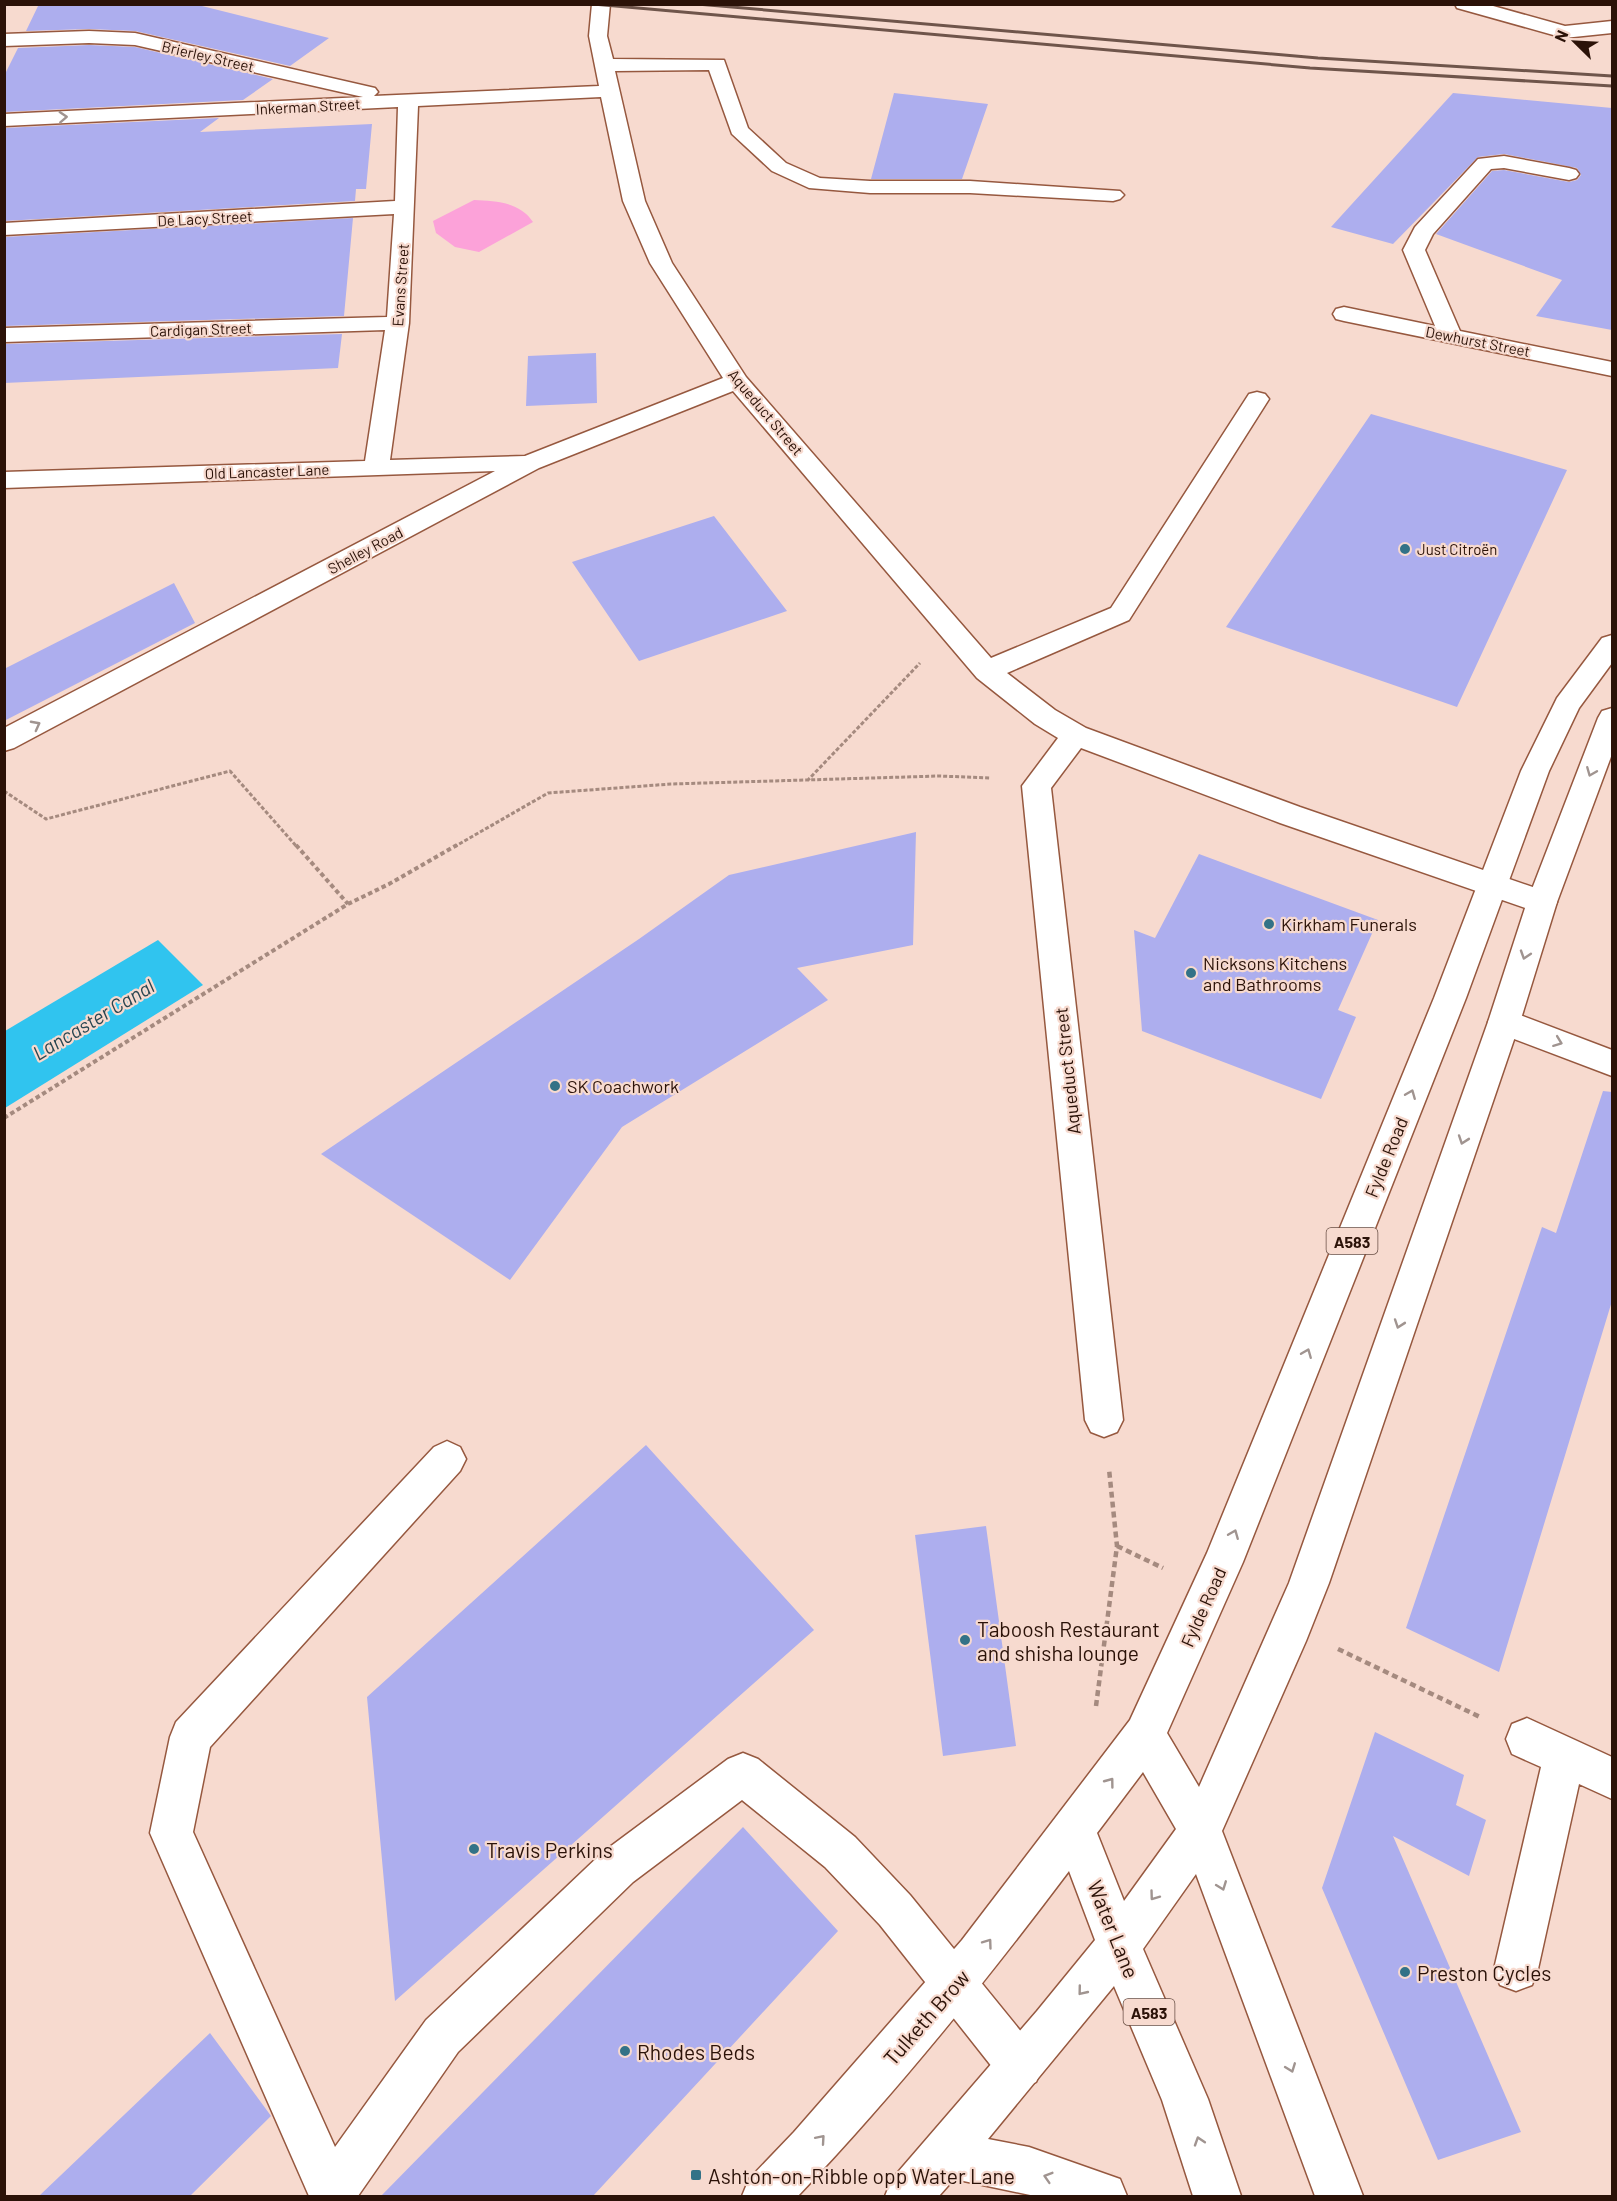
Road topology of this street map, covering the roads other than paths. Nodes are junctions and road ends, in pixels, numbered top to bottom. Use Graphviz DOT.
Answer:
graph roads {
  1 [pos="601,4"];
  2 [pos="1464,4"];
  3 [pos="1612,27"];
  4 [pos="4,40"];
  5 [pos="605,65"];
  6 [pos="611,91"];
  7 [pos="408,101"];
  8 [pos="4,120"];
  9 [pos="1569,174"];
  10 [pos="1113,195"];
  11 [pos="405,207"];
  12 [pos="4,229"];
  13 [pos="1344,314"];
  14 [pos="398,323"];
  15 [pos="4,335"];
  16 [pos="1451,336"];
  17 [pos="1612,369"];
  18 [pos="737,381"];
  19 [pos="1257,399"];
  20 [pos="530,463"];
  21 [pos="376,468"];
  22 [pos="4,480"];
  23 [pos="1612,644"];
  24 [pos="987,671"];
  25 [pos="1612,717"];
  26 [pos="1076,735"];
  27 [pos="4,741"];
  28 [pos="1491,884"];
  29 [pos="1542,902"];
  30 [pos="1504,1022"];
  31 [pos="1612,1063"];
  32 [pos="1104,1420"];
  33 [pos="447,1459"];
  34 [pos="1145,1735"];
  35 [pos="1527,1739"];
  36 [pos="1564,1756"];
  37 [pos="1612,1778"];
  38 [pos="1074,1829"];
  39 [pos="1201,1831"];
  40 [pos="1119,1945"];
  41 [pos="1516,1969"];
  42 [pos="955,1983"];
  43 [pos="1020,2066"];
  44 [pos="946,2154"];
  45 [pos="333,2194"];
  46 [pos="766,2196"];
  47 [pos="909,2196"];
  48 [pos="1104,2196"];
  49 [pos="1217,2196"];
  50 [pos="1339,2196"];
  1 -- 5 [label="street, Aqueduct Street"];
  2 -- 3 [label="street"];
  4 -- 7 [label="street, Brierley Street"];
  5 -- 6 [label="street, Aqueduct Street"];
  5 -- 10 [label="street"];
  6 -- 7 [label="street, Inkerman Street"];
  6 -- 18 [label="street, Aqueduct Street"];
  8 -- 7 [label="street, Inkerman Street, one-way"];
  7 -- 11 [label="street, Evans Street"];
  9 -- 16 [label="street"];
  11 -- 12 [label="street, De Lacy Street"];
  11 -- 14 [label="street, Evans Street"];
  13 -- 16 [label="street, Dewhurst Street"];
  14 -- 15 [label="street, Cardigan Street"];
  14 -- 21 [label="street, Evans Street"];
  16 -- 17 [label="street, Dewhurst Street"];
  18 -- 20 [label="street, Shelley Road"];
  18 -- 24 [label="street, Aqueduct Street"];
  19 -- 24 [label="street"];
  20 -- 21 [label="street, Old Lancaster Lane"];
  27 -- 20 [label="street, Shelley Road, one-way"];
  21 -- 22 [label="street, Old Lancaster Lane"];
  23 -- 28 [label="street, Fylde Road / A583"];
  24 -- 26 [label="street, Aqueduct Street"];
  25 -- 29 [label="street, one-way"];
  26 -- 28 [label="street, Aqueduct Street"];
  26 -- 32 [label="street, Aqueduct Street"];
  28 -- 29 [label="street, Aqueduct Street"];
  34 -- 28 [label="street, Fylde Road / A583, one-way"];
  29 -- 30 [label="street, one-way"];
  30 -- 31 [label="street, one-way"];
  30 -- 39 [label="street, one-way"];
  33 -- 45 [label="street"];
  38 -- 34 [label="street, Fylde Road / A583, one-way"];
  34 -- 39 [label="street"];
  35 -- 36 [label="street"];
  36 -- 37 [label="street"];
  36 -- 41 [label="street"];
  38 -- 40 [label="street, Water Lane / A583"];
  42 -- 38 [label="street, Tulketh Brow, one-way"];
  39 -- 40 [label="street, one-way"];
  39 -- 50 [label="street, one-way"];
  40 -- 43 [label="street, one-way"];
  49 -- 40 [label="street, Water Lane / A583, one-way"];
  42 -- 43 [label="street"];
  42 -- 45 [label="street"];
  46 -- 42 [label="street, Tulketh Brow, one-way"];
  43 -- 44 [label="street"];
  44 -- 47 [label="street"];
  48 -- 44 [label="street, one-way"];
}
